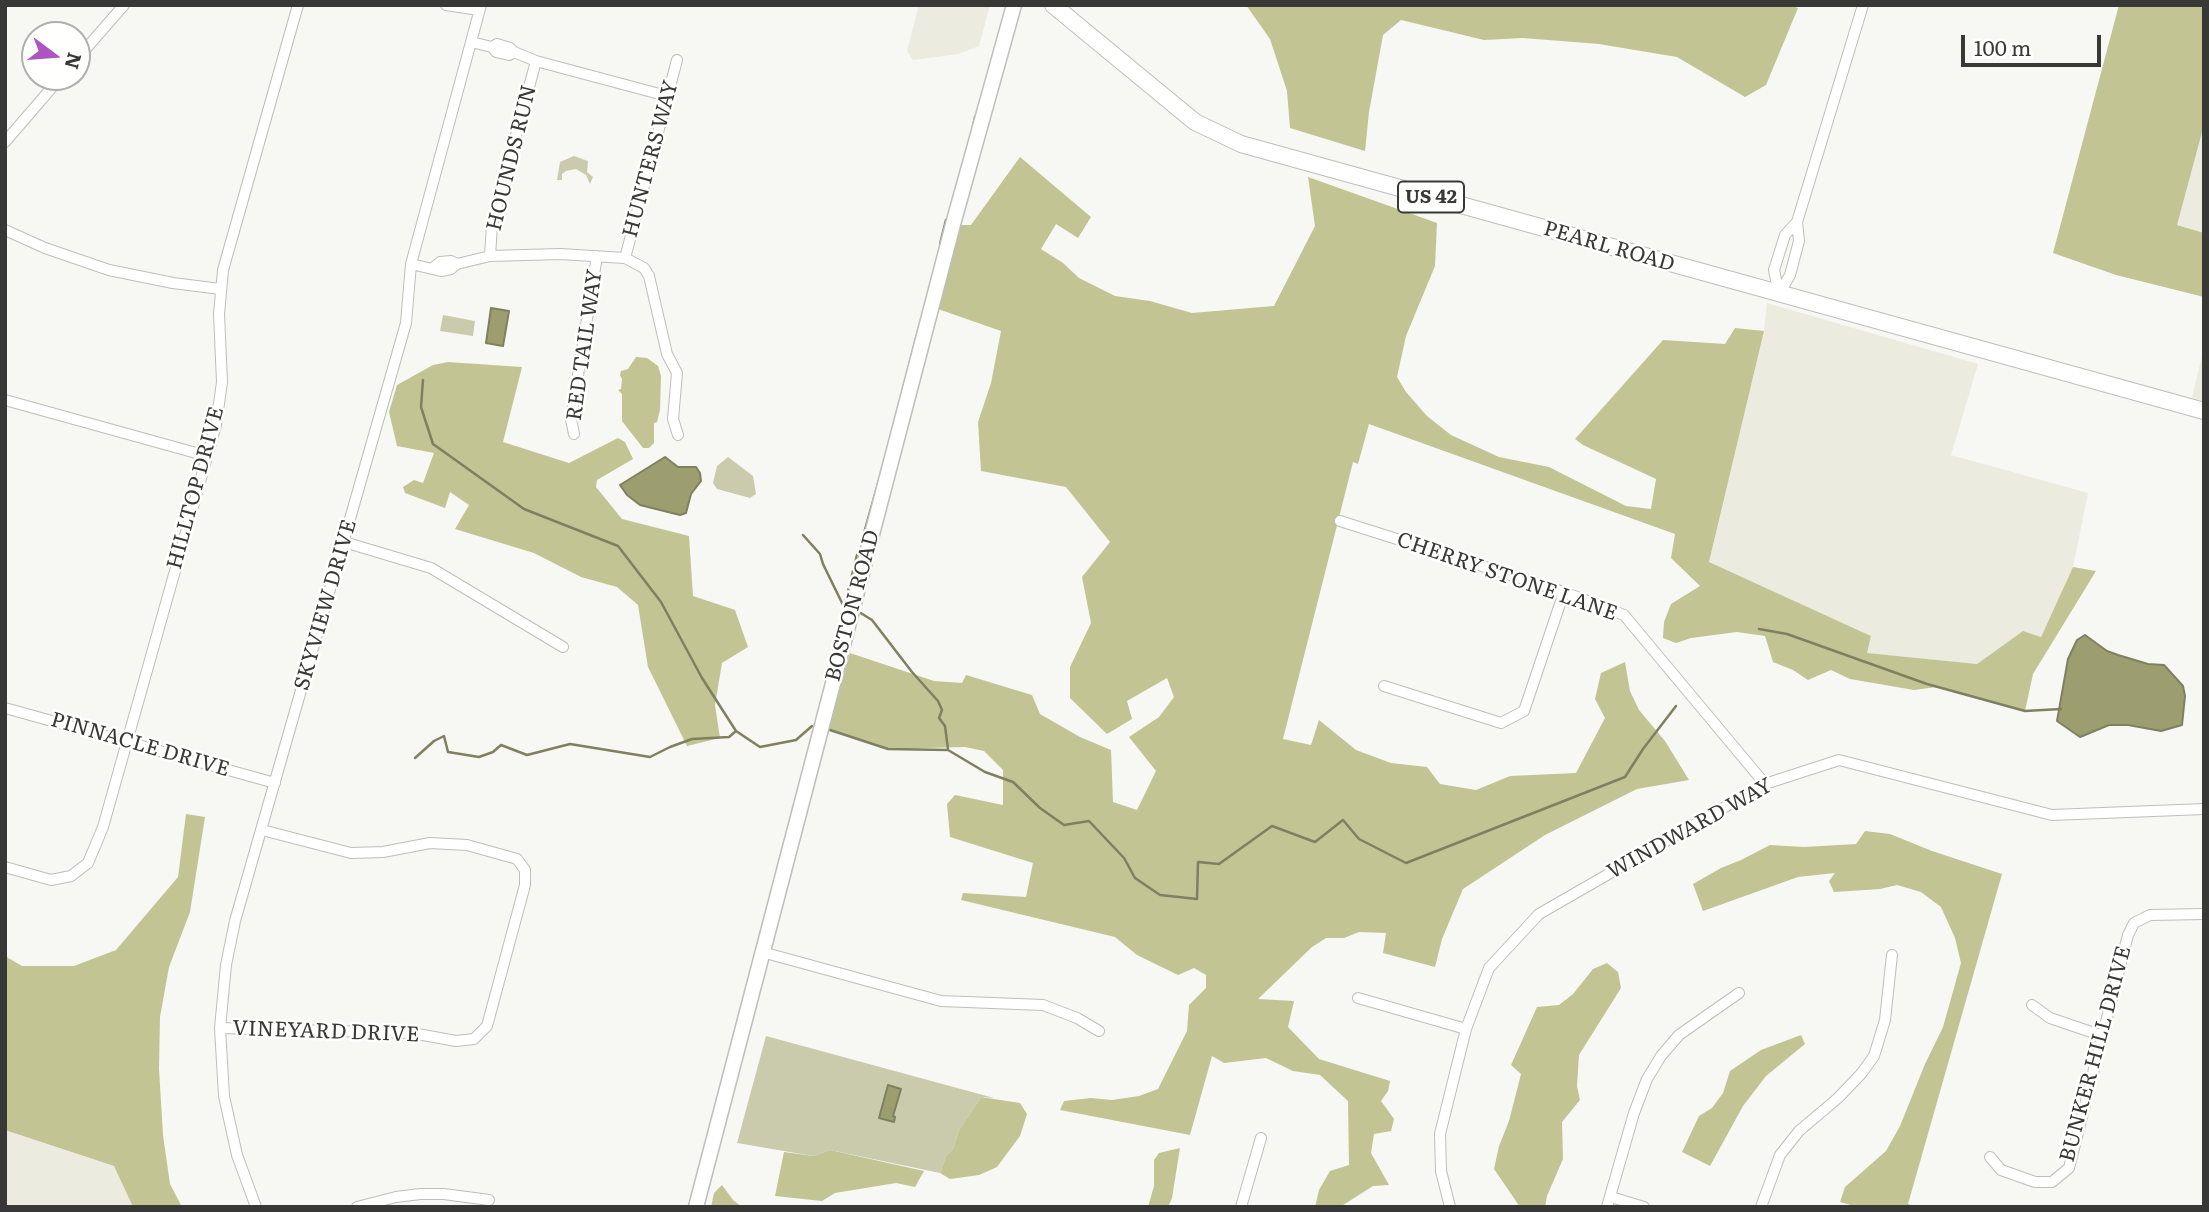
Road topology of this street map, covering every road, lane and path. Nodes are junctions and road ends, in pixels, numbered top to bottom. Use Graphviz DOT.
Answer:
graph roads {
  1 [pos="124,5"];
  2 [pos="298,5"];
  3 [pos="446,5"];
  4 [pos="1014,5"];
  5 [pos="1053,5"];
  6 [pos="1863,5"];
  7 [pos="480,8"];
  8 [pos="471,42"];
  9 [pos="91,43"];
  10 [pos="677,60"];
  11 [pos="536,61"];
  12 [pos="49,91"];
  13 [pos="667,96"];
  14 [pos="5,142"];
  15 [pos="1797,222"];
  16 [pos="5,230"];
  17 [pos="490,256"];
  18 [pos="597,256"];
  19 [pos="625,258"];
  20 [pos="411,264"];
  21 [pos="220,289"];
  22 [pos="1779,294"];
  23 [pos="5,400"];
  24 [pos="2204,411"];
  25 [pos="574,434"];
  26 [pos="678,435"];
  27 [pos="207,456"];
  28 [pos="1340,521"];
  29 [pos="344,542"];
  30 [pos="1564,592"];
  31 [pos="563,648"];
  32 [pos="1384,685"];
  33 [pos="5,708"];
  34 [pos="127,741"];
  35 [pos="275,783"];
  36 [pos="1765,784"];
  37 [pos="2204,809"];
  38 [pos="262,830"];
  39 [pos="5,867"];
  40 [pos="2204,914"];
  41 [pos="762,952"];
  42 [pos="1892,955"];
  43 [pos="1740,993"];
  44 [pos="1358,998"];
  45 [pos="2032,1005"];
  46 [pos="220,1028"];
  47 [pos="1466,1030"];
  48 [pos="1098,1031"];
  49 [pos="2103,1036"];
  50 [pos="1261,1138"];
  51 [pos="1990,1157"];
  52 [pos="489,1200"];
  53 [pos="1609,1202"];
  54 [pos="256,1207"];
  55 [pos="357,1207"];
  56 [pos="696,1207"];
  57 [pos="1241,1207"];
  58 [pos="1450,1207"];
  59 [pos="1644,1207"];
  60 [pos="1761,1207"];
  1 -- 9 [label="street"];
  2 -- 21 [label="street, HILLTOP DRIVE"];
  3 -- 7 [label="street"];
  4 -- 41 [label="street, BOSTON ROAD"];
  5 -- 22 [label="main road, PEARL ROAD / US 42"];
  6 -- 15 [label="street"];
  7 -- 8 [label="street, SKYVIEW DRIVE"];
  8 -- 11 [label="street"];
  8 -- 20 [label="street, SKYVIEW DRIVE"];
  10 -- 13 [label="street, HUNTERS WAY"];
  11 -- 13 [label="street"];
  11 -- 17 [label="street, HOUNDS RUN"];
  12 -- 14 [label="street"];
  13 -- 19 [label="street, HUNTERS WAY"];
  15 -- 22 [label="street"];
  15 -- 22 [label="street"];
  16 -- 21 [label="street"];
  17 -- 18 [label="street"];
  17 -- 20 [label="street"];
  18 -- 19 [label="street"];
  18 -- 25 [label="street, RED TAIL WAY"];
  19 -- 26 [label="street"];
  20 -- 29 [label="street, SKYVIEW DRIVE"];
  21 -- 27 [label="street, HILLTOP DRIVE"];
  22 -- 24 [label="main road, PEARL ROAD / US 42"];
  23 -- 27 [label="street"];
  27 -- 34 [label="street, HILLTOP DRIVE"];
  28 -- 30 [label="street, CHERRY STONE LANE"];
  29 -- 31 [label="street"];
  29 -- 35 [label="street, SKYVIEW DRIVE"];
  30 -- 32 [label="street"];
  30 -- 36 [label="street, CHERRY STONE LANE"];
  33 -- 34 [label="street, PINNACLE DRIVE"];
  34 -- 35 [label="street, PINNACLE DRIVE"];
  34 -- 39 [label="street, HILLTOP DRIVE"];
  35 -- 38 [label="street, SKYVIEW DRIVE"];
  36 -- 37 [label="street, WINDWARD WAY"];
  36 -- 47 [label="street, WINDWARD WAY"];
  38 -- 46 [label="street, SKYVIEW DRIVE"];
  38 -- 46 [label="street, VINEYARD DRIVE"];
  40 -- 49 [label="street, BUNKER HILL DRIVE"];
  41 -- 48 [label="street"];
  41 -- 56 [label="street, BOSTON ROAD"];
  42 -- 60 [label="street"];
  43 -- 53 [label="street"];
  44 -- 47 [label="street"];
  45 -- 49 [label="street"];
  46 -- 54 [label="street, SKYVIEW DRIVE"];
  47 -- 58 [label="street, WINDWARD WAY"];
  49 -- 51 [label="street, BUNKER HILL DRIVE"];
  50 -- 57 [label="street"];
  52 -- 55 [label="street"];
  53 -- 59 [label="street"];
}
